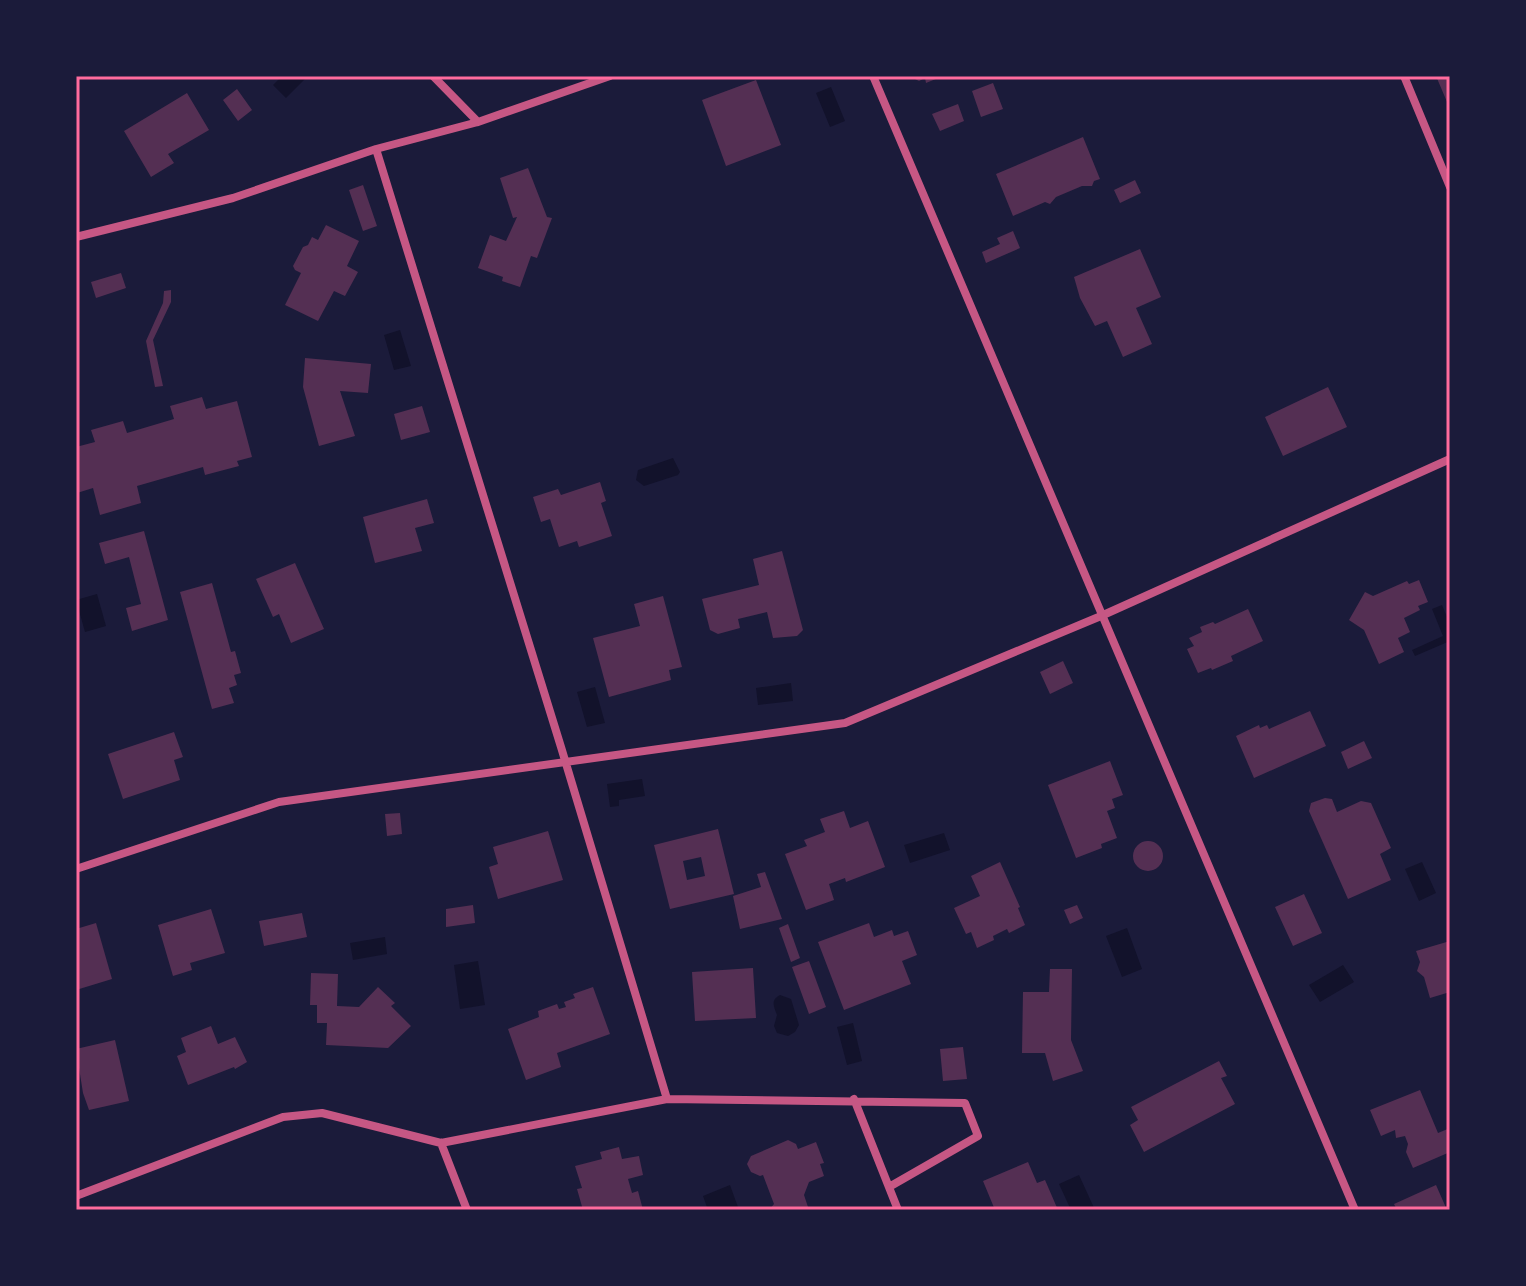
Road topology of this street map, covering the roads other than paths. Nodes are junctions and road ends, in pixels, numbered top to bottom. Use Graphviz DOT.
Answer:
graph roads {
  1 [pos="433,76"];
  2 [pos="610,76"];
  3 [pos="873,76"];
  4 [pos="1404,76"];
  5 [pos="478,122"];
  6 [pos="376,149"];
  7 [pos="1450,187"];
  8 [pos="76,237"];
  9 [pos="1450,459"];
  10 [pos="1101,616"];
  11 [pos="565,760"];
  12 [pos="76,869"];
  13 [pos="667,1099"];
  14 [pos="854,1099"];
  15 [pos="441,1143"];
  16 [pos="889,1187"];
  17 [pos="76,1196"];
  18 [pos="467,1210"];
  19 [pos="898,1210"];
  20 [pos="1355,1210"];
  1 -- 5 [label="street"];
  2 -- 5 [label="street"];
  3 -- 10 [label="street"];
  4 -- 7 [label="street"];
  5 -- 6 [label="street"];
  6 -- 8 [label="street"];
  6 -- 11 [label="street"];
  9 -- 10 [label="street"];
  10 -- 11 [label="street"];
  10 -- 20 [label="street"];
  11 -- 12 [label="street"];
  11 -- 13 [label="street"];
  13 -- 14 [label="street"];
  13 -- 15 [label="street"];
  14 -- 16 [label="street"];
  14 -- 16 [label="street"];
  15 -- 17 [label="street"];
  15 -- 18 [label="street"];
  16 -- 19 [label="street"];
}
